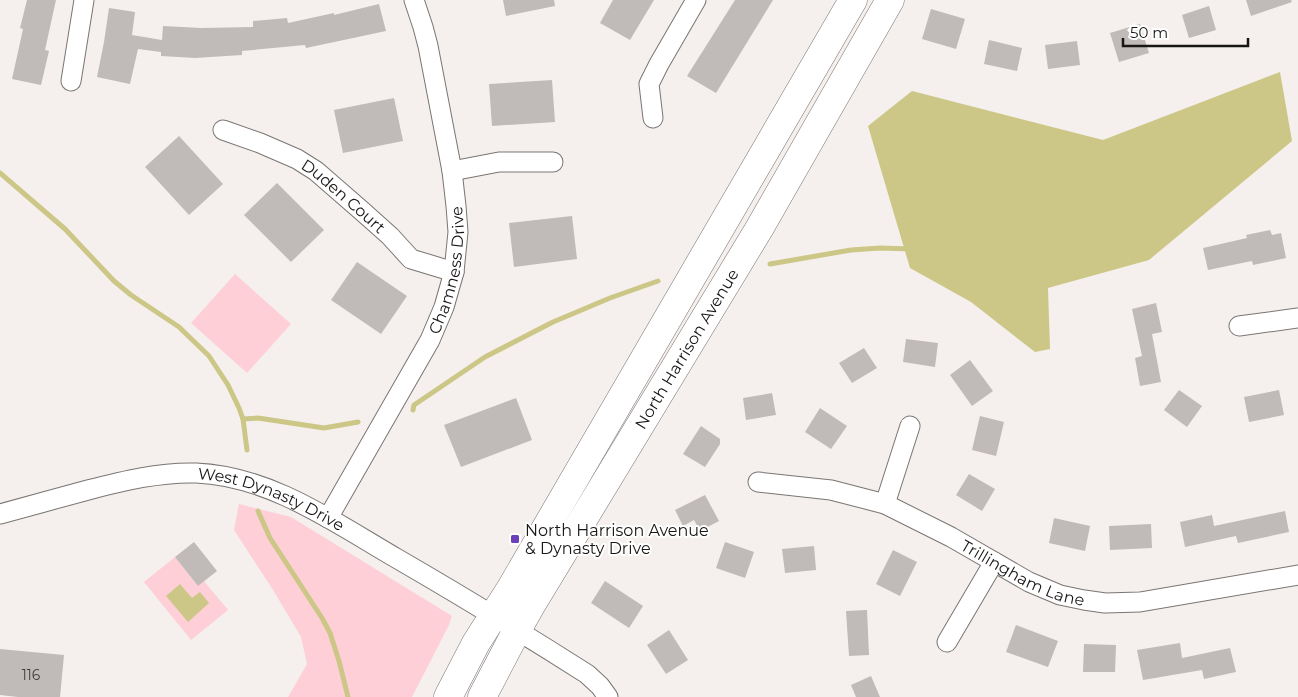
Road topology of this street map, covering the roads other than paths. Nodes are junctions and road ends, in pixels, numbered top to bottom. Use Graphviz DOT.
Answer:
graph roads {
  1 [pos="84,0"];
  2 [pos="414,0"];
  3 [pos="696,0"];
  4 [pos="853,0"];
  5 [pos="890,0"];
  6 [pos="71,80"];
  7 [pos="653,118"];
  8 [pos="223,130"];
  9 [pos="553,162"];
  10 [pos="452,171"];
  11 [pos="454,272"];
  12 [pos="1298,318"];
  13 [pos="1238,326"];
  14 [pos="910,426"];
  15 [pos="758,482"];
  16 [pos="885,504"];
  17 [pos="0,514"];
  18 [pos="328,518"];
  19 [pos="994,562"];
  20 [pos="1298,575"];
  21 [pos="493,615"];
  22 [pos="517,630"];
  23 [pos="947,642"];
  24 [pos="448,697"];
  25 [pos="482,697"];
  26 [pos="608,697"];
  1 -- 6 [label="street"];
  2 -- 10 [label="street, Chamness Drive"];
  3 -- 7 [label="street"];
  4 -- 21 [label="main road, North Harrison Avenue"];
  5 -- 22 [label="main road, North Harrison Avenue"];
  8 -- 11 [label="street, Duden Court"];
  9 -- 10 [label="street"];
  10 -- 11 [label="street, Chamness Drive"];
  11 -- 18 [label="street, Chamness Drive"];
  12 -- 13 [label="street"];
  14 -- 16 [label="street"];
  15 -- 16 [label="street, Trillingham Lane"];
  16 -- 19 [label="street, Trillingham Lane"];
  17 -- 18 [label="street, West Dynasty Drive"];
  18 -- 21 [label="street, West Dynasty Drive"];
  19 -- 20 [label="street, Trillingham Lane"];
  19 -- 23 [label="street"];
  21 -- 22 [label="street, West Dynasty Drive"];
  21 -- 24 [label="main road, North Harrison Avenue"];
  22 -- 25 [label="main road, North Harrison Avenue"];
  22 -- 26 [label="street, West Dynasty Drive"];
}
